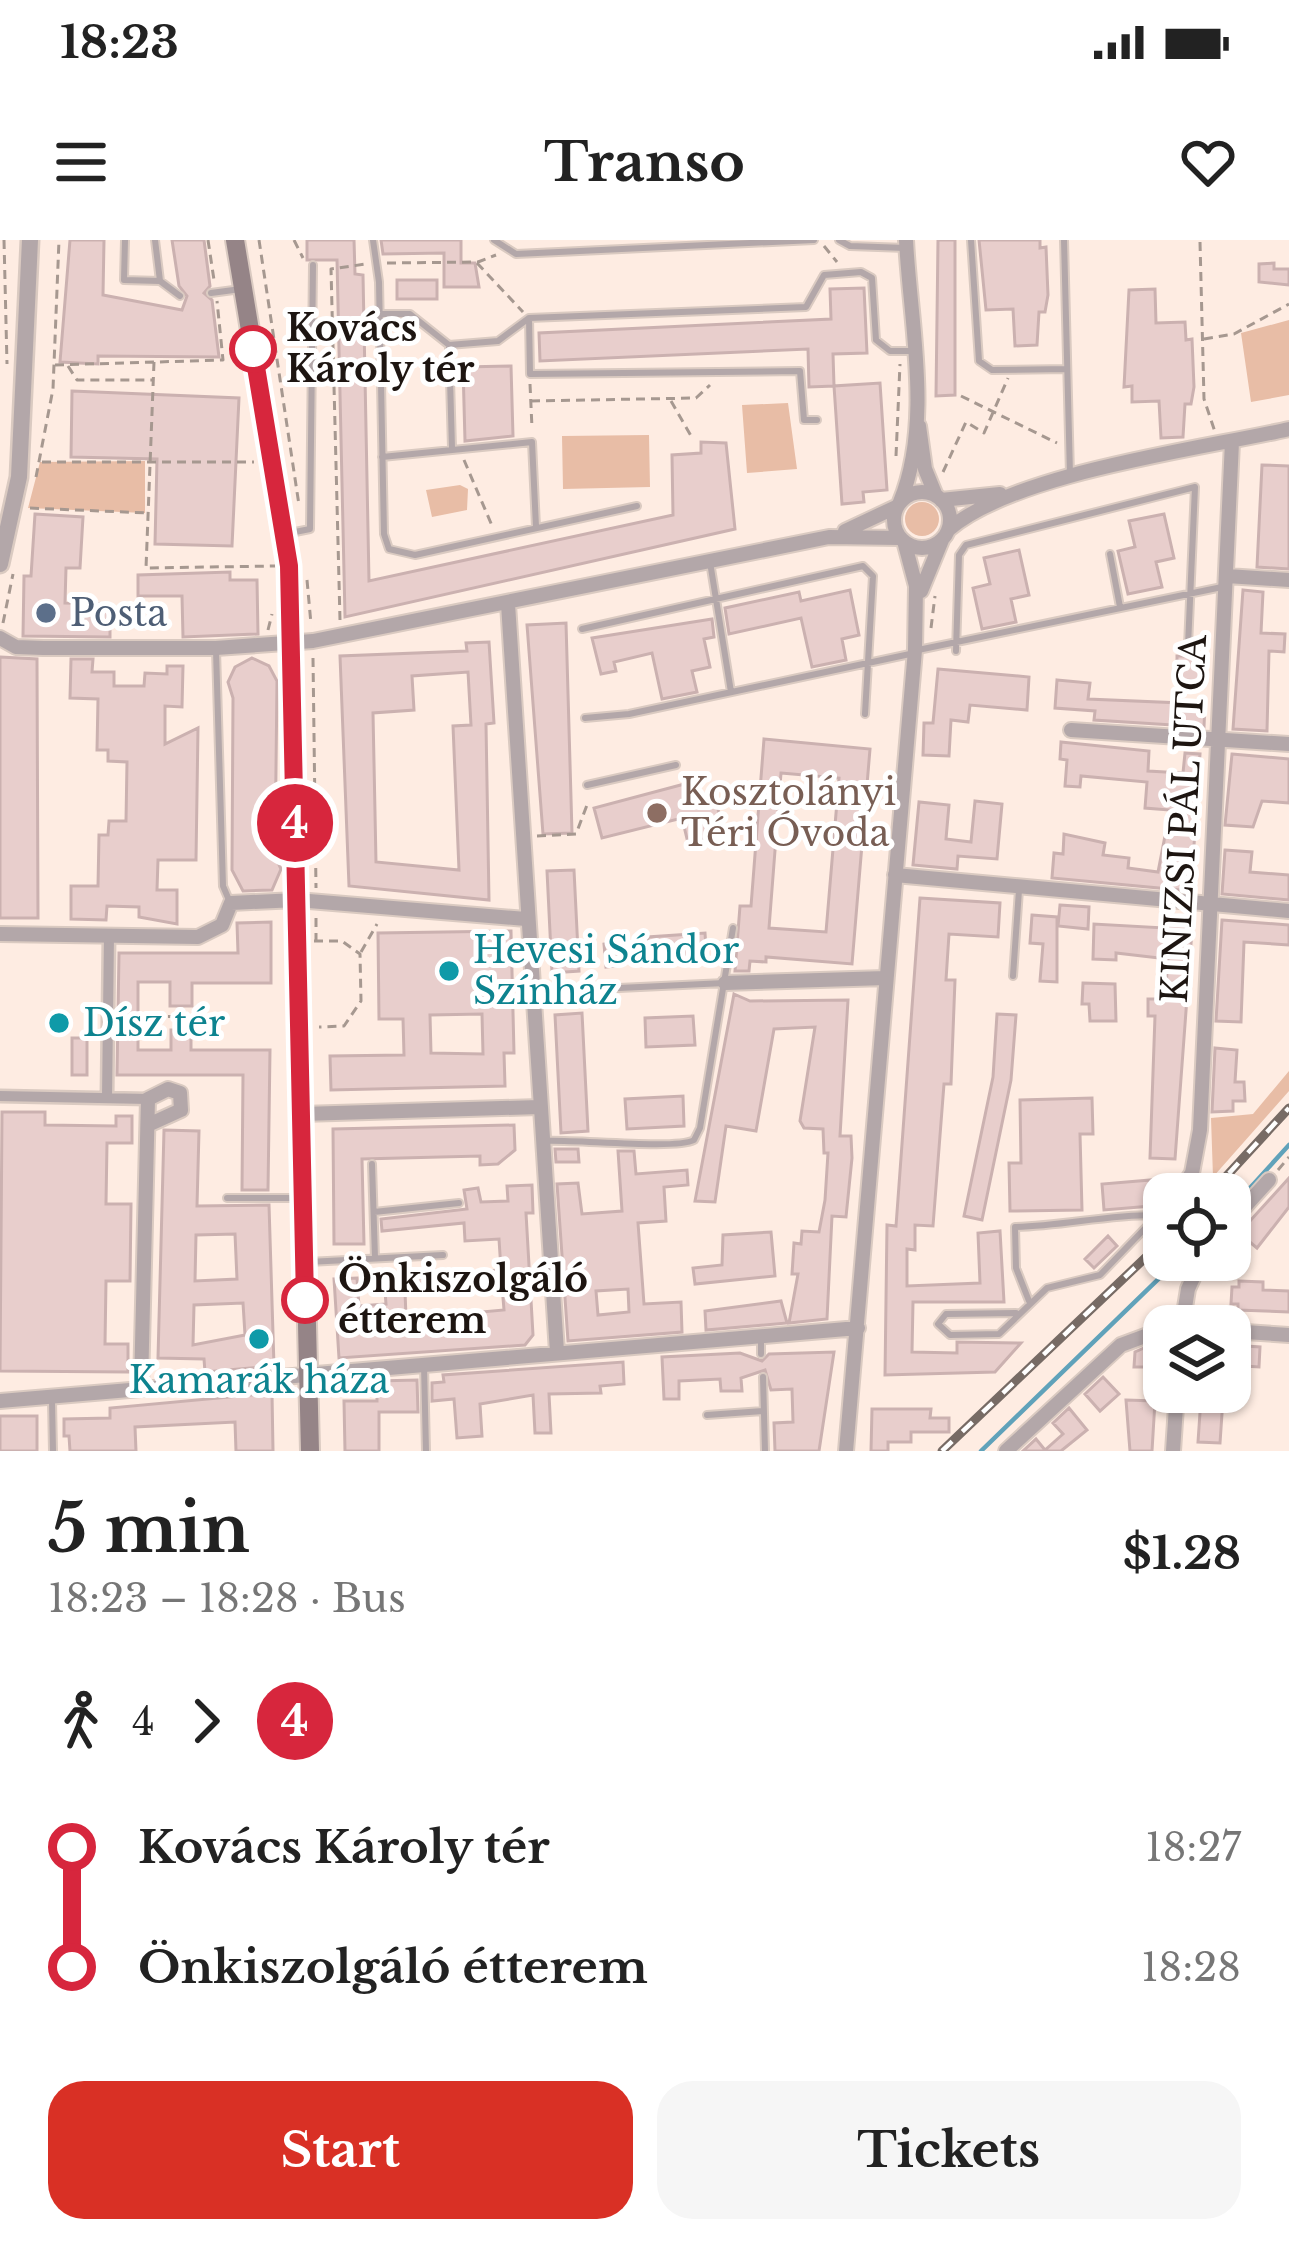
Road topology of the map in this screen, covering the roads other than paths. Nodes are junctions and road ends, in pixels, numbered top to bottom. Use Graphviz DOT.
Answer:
graph roads {
  1 [pos="30,240"];
  2 [pos="125,240"];
  3 [pos="155,240"];
  4 [pos="235,240"];
  5 [pos="373,240"];
  6 [pos="494,240"];
  7 [pos="817,240"];
  8 [pos="839,240"];
  9 [pos="971,240"];
  10 [pos="1064,240"];
  11 [pos="906,244"];
  12 [pos="313,266"];
  13 [pos="160,281"];
  14 [pos="244,289"];
  15 [pos="213,293"];
  16 [pos="180,296"];
  17 [pos="380,314"];
  18 [pos="529,318"];
  19 [pos="449,345"];
  20 [pos="910,351"];
  21 [pos="1067,369"];
  22 [pos="916,412"];
  23 [pos="817,420"];
  24 [pos="1289,429"];
  25 [pos="1226,443"];
  26 [pos="456,447"];
  27 [pos="382,458"];
  28 [pos="1070,478"];
  29 [pos="1029,490"];
  30 [pos="939,492"];
  31 [pos="22,496"];
  32 [pos="898,505"];
  33 [pos="637,506"];
  34 [pos="536,527"];
  35 [pos="294,532"];
  36 [pos="945,534"];
  37 [pos="829,537"];
  38 [pos="902,540"];
  39 [pos="1110,554"];
  40 [pos="710,562"];
  41 [pos="7,568"];
  42 [pos="1289,580"];
  43 [pos="1227,581"];
  44 [pos="1190,593"];
  45 [pos="714,599"];
  46 [pos="508,604"];
  47 [pos="1120,607"];
  48 [pos="916,608"];
  49 [pos="582,629"];
  50 [pos="0,638"];
  51 [pos="292,643"];
  52 [pos="956,646"];
  53 [pos="1188,646"];
  54 [pos="216,648"];
  55 [pos="919,650"];
  56 [pos="868,662"];
  57 [pos="731,692"];
  58 [pos="865,714"];
  59 [pos="585,718"];
  60 [pos="1071,730"];
  61 [pos="1219,739"];
  62 [pos="1289,744"];
  63 [pos="676,765"];
  64 [pos="586,785"];
  65 [pos="895,875"];
  66 [pos="1019,887"];
  67 [pos="297,900"];
  68 [pos="231,903"];
  69 [pos="1210,905"];
  70 [pos="1289,911"];
  71 [pos="526,919"];
  72 [pos="733,928"];
  73 [pos="0,934"];
  74 [pos="109,935"];
  75 [pos="1013,976"];
  76 [pos="886,978"];
  77 [pos="725,983"];
  78 [pos="531,992"];
  79 [pos="0,1096"];
  80 [pos="107,1098"];
  81 [pos="148,1099"];
  82 [pos="539,1107"];
  83 [pos="302,1114"];
  84 [pos="148,1125"];
  85 [pos="542,1141"];
  86 [pos="372,1164"];
  87 [pos="1192,1173"];
  88 [pos="1269,1180"];
  89 [pos="227,1198"];
  90 [pos="304,1198"];
  91 [pos="1251,1200"];
  92 [pos="459,1203"];
  93 [pos="374,1211"];
  94 [pos="1143,1214"];
  95 [pos="1143,1231"];
  96 [pos="443,1255"];
  97 [pos="375,1258"];
  98 [pos="304,1262"];
  99 [pos="1030,1301"];
  100 [pos="1016,1313"];
  101 [pos="858,1328"];
  102 [pos="1251,1332"];
  103 [pos="1289,1335"];
  104 [pos="760,1336"];
  105 [pos="1143,1337"];
  106 [pos="557,1352"];
  107 [pos="761,1354"];
  108 [pos="424,1362"];
  109 [pos="307,1371"];
  110 [pos="763,1377"];
  111 [pos="141,1386"];
  112 [pos="52,1395"];
  113 [pos="0,1400"];
  114 [pos="764,1411"];
  115 [pos="1176,1413"];
  116 [pos="706,1415"];
  117 [pos="53,1451"];
  118 [pos="310,1451"];
  119 [pos="426,1451"];
  120 [pos="765,1451"];
  121 [pos="846,1451"];
  122 [pos="1006,1451"];
  123 [pos="1173,1451"];
  1 -- 31 [label="street"];
  2 -- 13 [label="lane"];
  3 -- 13 [label="lane"];
  4 -- 14 [label="main road"];
  5 -- 17 [label="lane"];
  6 -- 7 [label="lane"];
  8 -- 11 [label="lane"];
  9 -- 21 [label="lane"];
  10 -- 21 [label="lane"];
  11 -- 20 [label="street"];
  12 -- 35 [label="lane"];
  13 -- 16 [label="lane"];
  14 -- 15 [label="lane"];
  14 -- 35 [label="main road"];
  17 -- 19 [label="lane"];
  17 -- 27 [label="lane"];
  18 -- 19 [label="lane"];
  18 -- 20 [label="lane"];
  18 -- 23 [label="lane"];
  19 -- 26 [label="lane"];
  20 -- 22 [label="street"];
  21 -- 28 [label="lane"];
  22 -- 30 [label="street"];
  22 -- 32 [label="street"];
  24 -- 25 [label="street"];
  25 -- 28 [label="street"];
  25 -- 43 [label="street, KINIZSI PÁL UTCA"];
  26 -- 27 [label="lane"];
  26 -- 34 [label="lane"];
  27 -- 34 [label="lane"];
  28 -- 29 [label="street"];
  29 -- 30 [label="street"];
  29 -- 36 [label="street"];
  30 -- 32 [label="street"];
  30 -- 36 [label="street"];
  31 -- 41 [label="street"];
  32 -- 37 [label="street"];
  32 -- 38 [label="street"];
  33 -- 34 [label="lane"];
  35 -- 51 [label="main road"];
  36 -- 38 [label="street"];
  36 -- 48 [label="street"];
  37 -- 38 [label="street"];
  37 -- 40 [label="street"];
  38 -- 48 [label="street"];
  39 -- 47 [label="lane"];
  40 -- 45 [label="lane"];
  40 -- 46 [label="street"];
  42 -- 43 [label="street"];
  43 -- 44 [label="lane"];
  43 -- 61 [label="street, KINIZSI PÁL UTCA"];
  44 -- 47 [label="lane"];
  44 -- 52 [label="lane"];
  44 -- 53 [label="lane"];
  45 -- 49 [label="lane"];
  45 -- 56 [label="lane"];
  45 -- 57 [label="lane"];
  46 -- 51 [label="street"];
  46 -- 71 [label="street"];
  47 -- 52 [label="lane"];
  48 -- 55 [label="street"];
  50 -- 54 [label="street"];
  51 -- 54 [label="street"];
  51 -- 67 [label="main road"];
  52 -- 55 [label="lane"];
  54 -- 68 [label="lane"];
  55 -- 56 [label="lane"];
  55 -- 65 [label="street"];
  56 -- 57 [label="lane"];
  56 -- 58 [label="lane"];
  57 -- 59 [label="lane"];
  60 -- 61 [label="street"];
  61 -- 62 [label="street"];
  61 -- 69 [label="street, KINIZSI PÁL UTCA"];
  63 -- 64 [label="lane"];
  65 -- 66 [label="street"];
  65 -- 76 [label="street"];
  66 -- 69 [label="street"];
  66 -- 75 [label="lane"];
  67 -- 68 [label="street"];
  67 -- 71 [label="street"];
  67 -- 83 [label="main road"];
  68 -- 74 [label="street"];
  69 -- 70 [label="street"];
  69 -- 87 [label="street, KINIZSI PÁL UTCA"];
  71 -- 78 [label="street"];
  72 -- 77 [label="lane"];
  73 -- 74 [label="street"];
  74 -- 80 [label="street"];
  76 -- 77 [label="street"];
  76 -- 101 [label="street"];
  77 -- 78 [label="lane"];
  77 -- 85 [label="lane"];
  78 -- 82 [label="street"];
  79 -- 80 [label="street"];
  80 -- 81 [label="street"];
  81 -- 84 [label="street"];
  81 -- 84 [label="street"];
  82 -- 83 [label="street"];
  82 -- 85 [label="street"];
  83 -- 90 [label="main road"];
  84 -- 111 [label="street"];
  85 -- 106 [label="street"];
  86 -- 93 [label="lane"];
  88 -- 91 [label="street"];
  89 -- 90 [label="lane"];
  90 -- 98 [label="main road"];
  92 -- 93 [label="lane"];
  93 -- 97 [label="lane"];
  94 -- 99 [label="lane"];
  95 -- 99 [label="lane"];
  96 -- 97 [label="lane"];
  97 -- 98 [label="lane"];
  98 -- 109 [label="main road"];
  99 -- 100 [label="lane"];
  100 -- 100 [label="lane"];
  101 -- 104 [label="street"];
  101 -- 121 [label="street"];
  102 -- 103 [label="street"];
  104 -- 106 [label="street"];
  104 -- 107 [label="lane"];
  105 -- 122 [label="street"];
  106 -- 108 [label="street"];
  108 -- 109 [label="street"];
  108 -- 119 [label="lane"];
  109 -- 111 [label="street"];
  109 -- 118 [label="main road"];
  110 -- 114 [label="lane"];
  111 -- 112 [label="street"];
  112 -- 113 [label="street"];
  112 -- 117 [label="lane"];
  114 -- 116 [label="lane"];
  114 -- 120 [label="lane"];
  115 -- 123 [label="street"];
}
